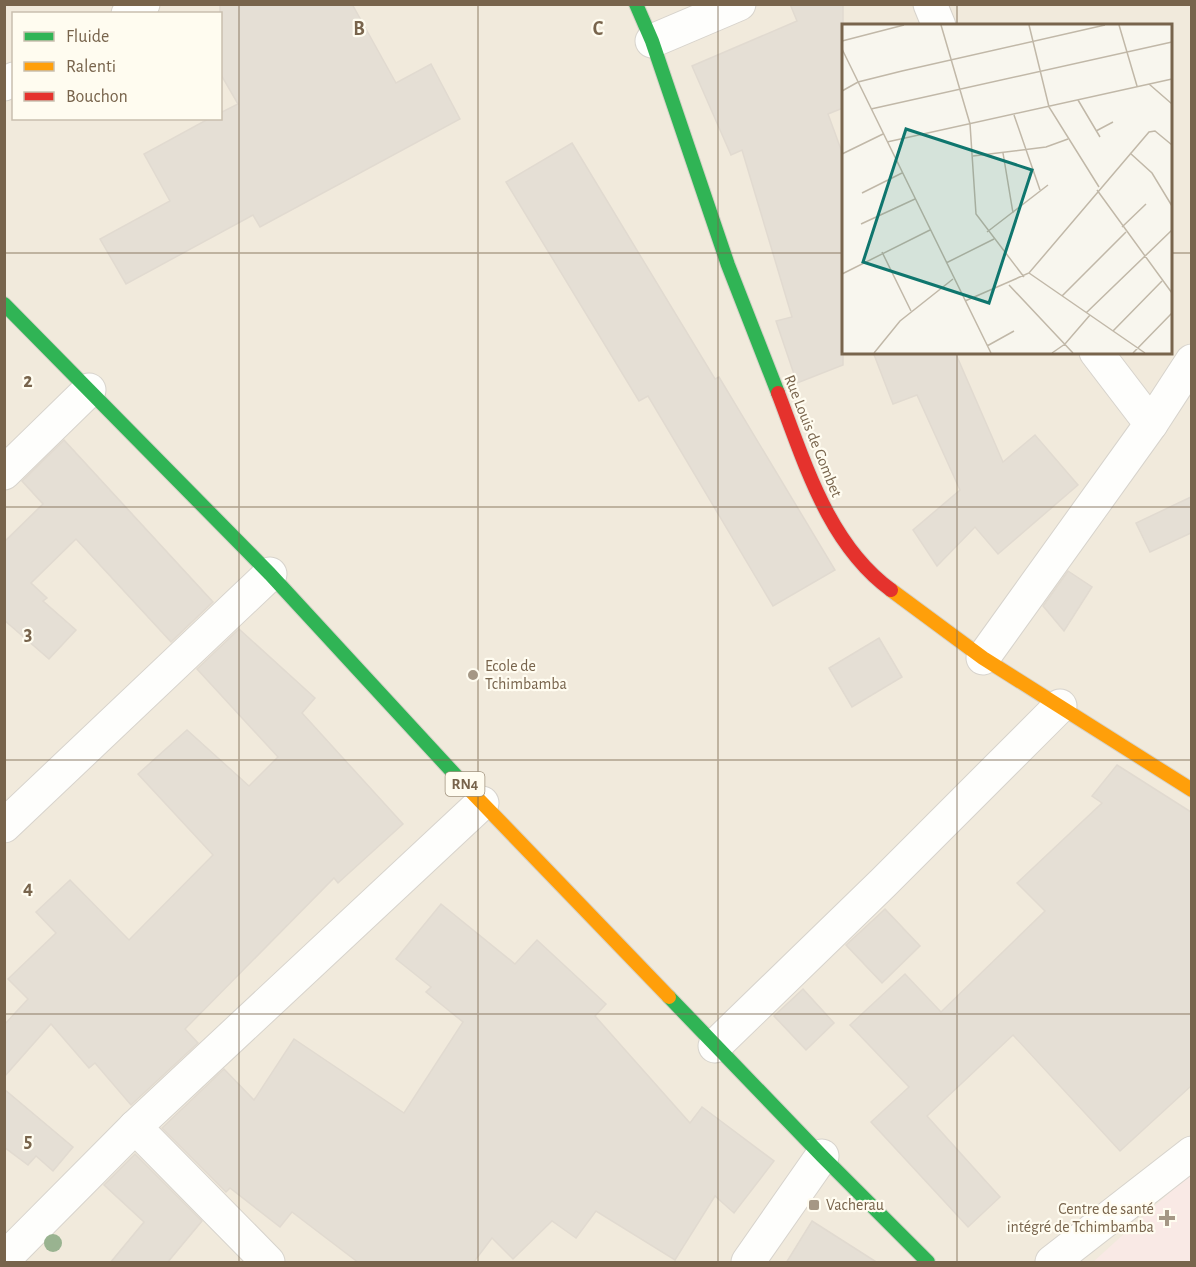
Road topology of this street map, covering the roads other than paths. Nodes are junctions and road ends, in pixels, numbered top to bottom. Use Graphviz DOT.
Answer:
graph roads {
  1 [pos="636,4"];
  2 [pos="739,4"];
  3 [pos="930,4"];
  4 [pos="938,24"];
  5 [pos="652,41"];
  6 [pos="4,304"];
  7 [pos="1098,354"];
  8 [pos="1191,360"];
  9 [pos="89,390"];
  10 [pos="1150,424"];
  11 [pos="4,473"];
  12 [pos="270,574"];
  13 [pos="983,658"];
  14 [pos="1060,706"];
  15 [pos="1191,790"];
  16 [pos="482,803"];
  17 [pos="4,826"];
  18 [pos="715,1046"];
  19 [pos="135,1127"];
  20 [pos="1191,1153"];
  21 [pos="822,1156"];
  22 [pos="4,1259"];
  23 [pos="268,1263"];
  24 [pos="748,1263"];
  25 [pos="928,1263"];
  26 [pos="1052,1263"];
  1 -- 5 [label="main road, Rue Louis de Gombet"];
  2 -- 5 [label="street"];
  3 -- 4 [label="street"];
  5 -- 13 [label="main road, Rue Louis de Gombet"];
  6 -- 9 [label="main road, RN4"];
  7 -- 10 [label="street"];
  8 -- 10 [label="street"];
  9 -- 11 [label="street"];
  9 -- 12 [label="main road, RN4"];
  10 -- 13 [label="street"];
  12 -- 16 [label="main road, RN4"];
  12 -- 17 [label="street"];
  13 -- 14 [label="main road, Rue Louis de Gombet"];
  14 -- 15 [label="main road, Rue Louis de Gombet"];
  14 -- 18 [label="street"];
  16 -- 18 [label="main road, RN4"];
  16 -- 19 [label="street"];
  18 -- 21 [label="main road, RN4"];
  19 -- 22 [label="street"];
  19 -- 23 [label="street"];
  20 -- 26 [label="street"];
  21 -- 24 [label="street"];
  21 -- 25 [label="main road, RN4"];
}
